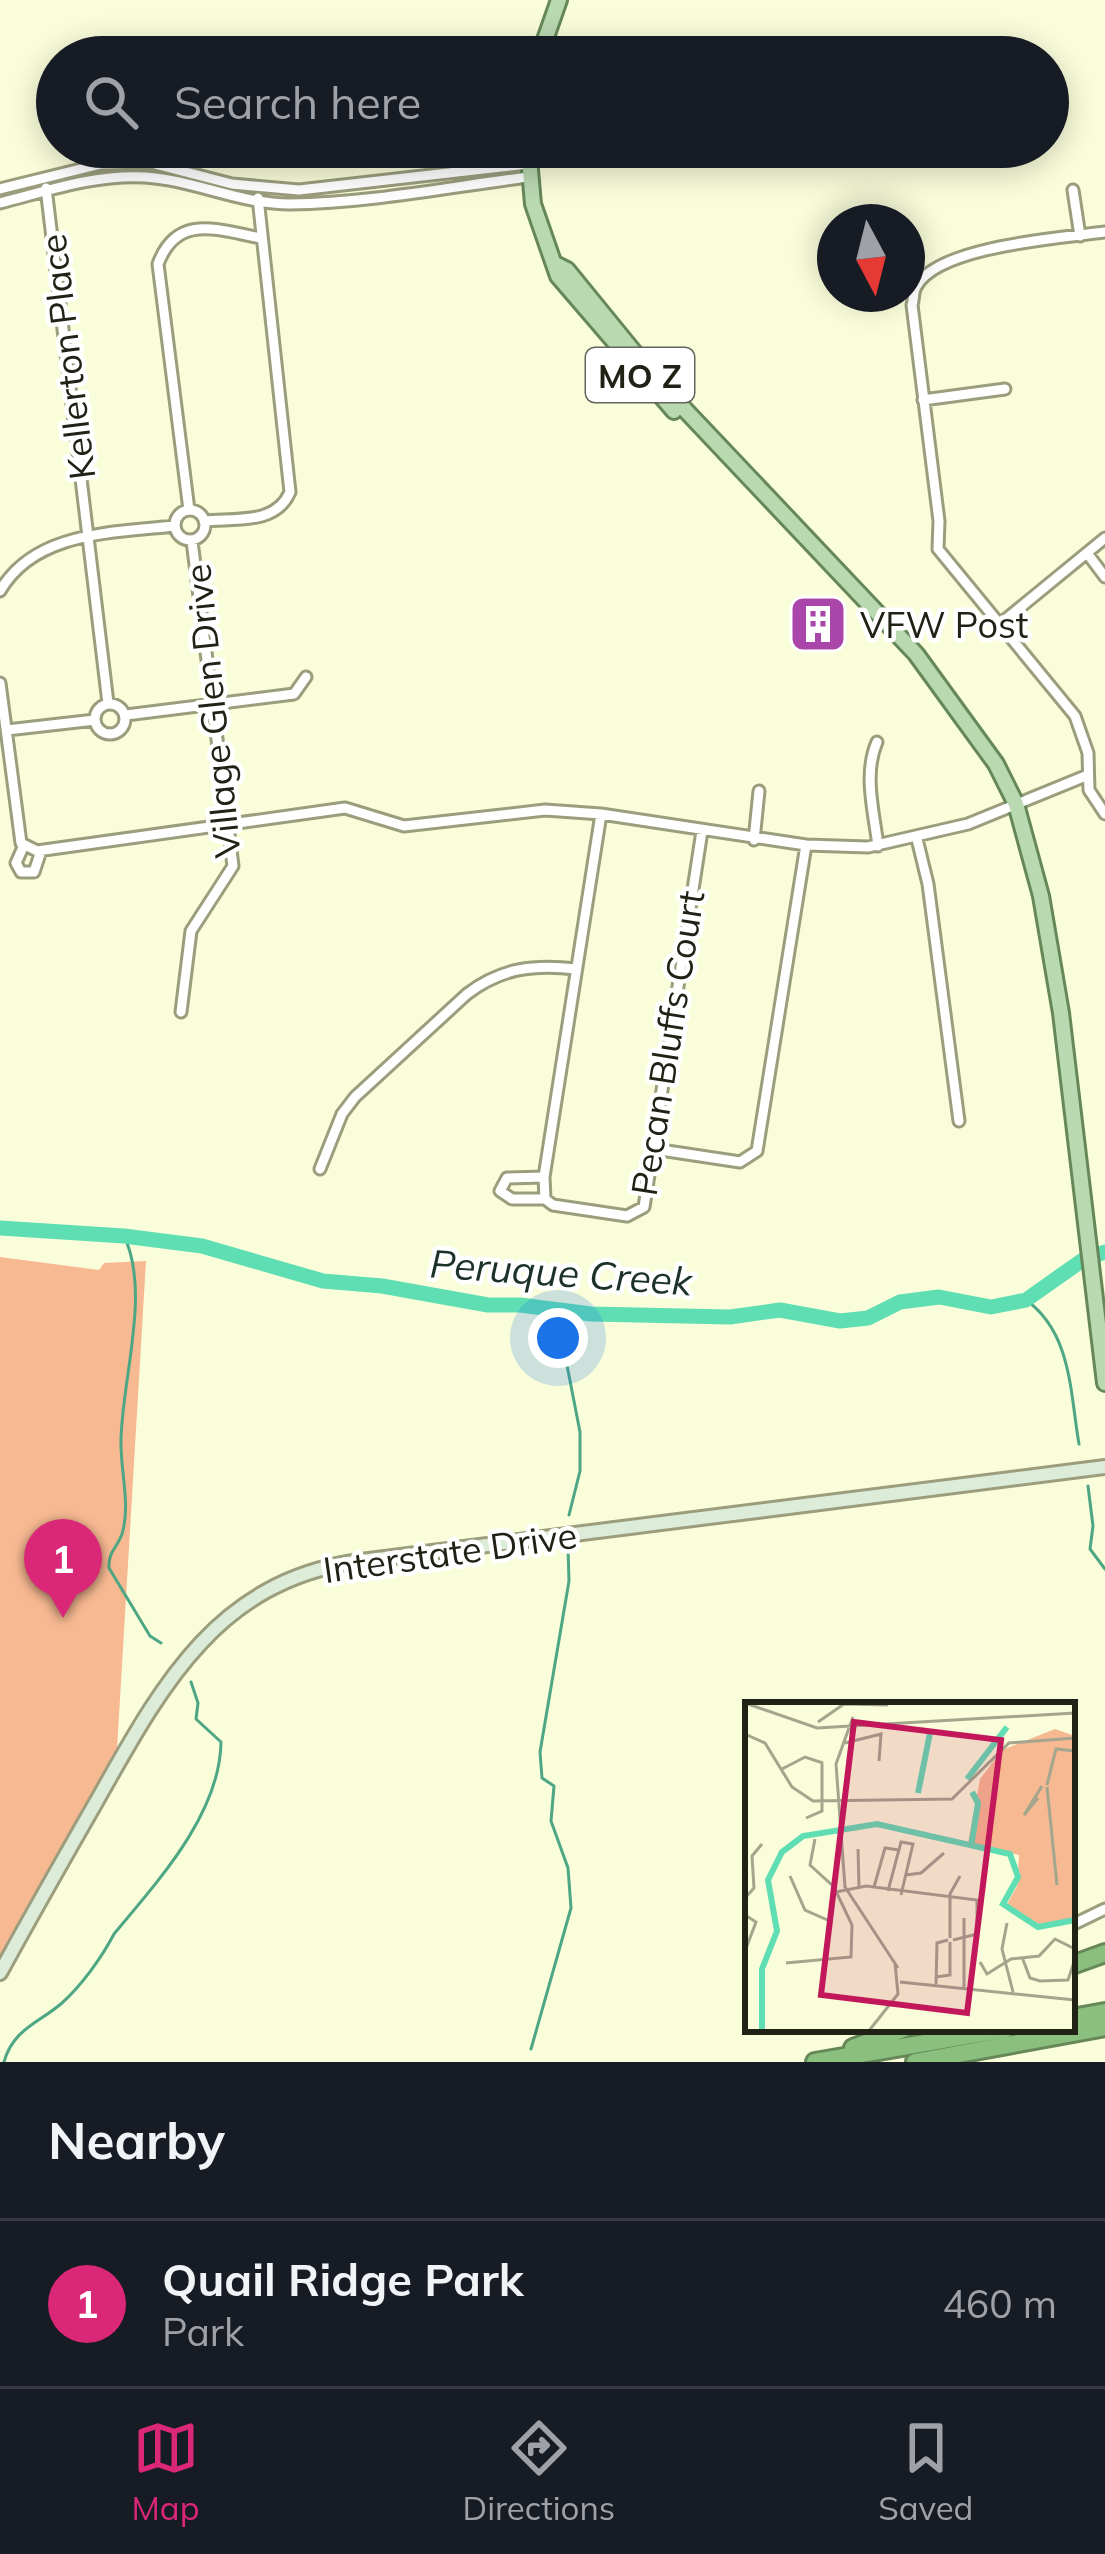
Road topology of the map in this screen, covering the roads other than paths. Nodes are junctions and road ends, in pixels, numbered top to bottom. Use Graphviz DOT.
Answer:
graph roads {
  1 [pos="559,0"];
  2 [pos="546,36"];
  3 [pos="79,168"];
  4 [pos="173,168"];
  5 [pos="528,171"];
  6 [pos="46,177"];
  7 [pos="255,187"];
  8 [pos="0,188"];
  9 [pos="1073,190"];
  10 [pos="46,191"];
  11 [pos="260,202"];
  12 [pos="0,203"];
  13 [pos="1105,232"];
  14 [pos="1080,236"];
  15 [pos="261,238"];
  16 [pos="1005,389"];
  17 [pos="922,400"];
  18 [pos="189,510"];
  19 [pos="204,521"];
  20 [pos="174,526"];
  21 [pos="88,537"];
  22 [pos="1105,538"];
  23 [pos="192,541"];
  24 [pos="1087,553"];
  25 [pos="1105,577"];
  26 [pos="0,590"];
  27 [pos="1000,624"];
  28 [pos="306,677"];
  29 [pos="0,682"];
  30 [pos="108,704"];
  31 [pos="211,705"];
  32 [pos="126,715"];
  33 [pos="94,720"];
  34 [pos="7,730"];
  35 [pos="877,742"];
  36 [pos="1088,775"];
  37 [pos="759,791"];
  38 [pos="1016,804"];
  39 [pos="601,814"];
  40 [pos="1105,814"];
  41 [pos="228,824"];
  42 [pos="702,831"];
  43 [pos="754,839"];
  44 [pos="916,839"];
  45 [pos="806,845"];
  46 [pos="878,846"];
  47 [pos="26,847"];
  48 [pos="41,850"];
  49 [pos="577,969"];
  50 [pos="181,1012"];
  51 [pos="959,1121"];
  52 [pos="654,1149"];
  53 [pos="320,1169"];
  54 [pos="544,1177"];
  55 [pos="545,1199"];
  56 [pos="1105,1383"];
  57 [pos="1105,1467"];
  58 [pos="1105,1909"];
  59 [pos="1075,1923"];
  60 [pos="1105,1953"];
  61 [pos="1075,1964"];
  62 [pos="0,1973"];
  63 [pos="1105,2012"];
  64 [pos="1075,2017"];
  65 [pos="1105,2027"];
  66 [pos="895,2032"];
  67 [pos="989,2032"];
  68 [pos="815,2062"];
  69 [pos="915,2062"];
  1 -- 2 [label="main road"];
  3 -- 6 [label="street"];
  4 -- 7 [label="street"];
  5 -- 7 [label="street"];
  5 -- 11 [label="street"];
  5 -- 38 [label="main road, MO Z"];
  6 -- 8 [label="street"];
  6 -- 10 [label="street, Kellerton Place"];
  7 -- 11 [label="street"];
  9 -- 14 [label="street"];
  10 -- 11 [label="street"];
  10 -- 12 [label="street"];
  10 -- 21 [label="street, Kellerton Place"];
  11 -- 15 [label="street"];
  13 -- 14 [label="street"];
  14 -- 17 [label="street"];
  15 -- 18 [label="street"];
  15 -- 19 [label="street"];
  16 -- 17 [label="street"];
  17 -- 27 [label="street"];
  18 -- 19 [label="street"];
  18 -- 20 [label="street"];
  19 -- 23 [label="street"];
  20 -- 21 [label="street"];
  20 -- 23 [label="street"];
  21 -- 26 [label="street"];
  21 -- 30 [label="street, Kellerton Place"];
  22 -- 24 [label="street"];
  23 -- 31 [label="street, Village Glen Drive"];
  24 -- 25 [label="street"];
  24 -- 27 [label="street"];
  27 -- 36 [label="street"];
  28 -- 31 [label="street"];
  29 -- 34 [label="street"];
  30 -- 32 [label="street"];
  30 -- 33 [label="street"];
  31 -- 32 [label="street"];
  31 -- 41 [label="street, Village Glen Drive"];
  32 -- 33 [label="street"];
  33 -- 34 [label="street"];
  34 -- 47 [label="street"];
  35 -- 46 [label="street"];
  36 -- 38 [label="street"];
  36 -- 40 [label="street"];
  37 -- 43 [label="street"];
  38 -- 44 [label="street"];
  38 -- 56 [label="main road, MO Z"];
  39 -- 41 [label="street"];
  39 -- 42 [label="street"];
  39 -- 49 [label="street"];
  41 -- 48 [label="street"];
  41 -- 50 [label="street, Village Glen Drive"];
  42 -- 43 [label="street"];
  42 -- 52 [label="street, Pecan Bluffs Court"];
  43 -- 45 [label="street"];
  44 -- 46 [label="street"];
  44 -- 51 [label="street"];
  45 -- 46 [label="street"];
  45 -- 52 [label="street"];
  47 -- 48 [label="street"];
  47 -- 48 [label="street"];
  49 -- 53 [label="street"];
  49 -- 54 [label="street"];
  52 -- 55 [label="street, Pecan Bluffs Court"];
  54 -- 55 [label="street"];
  54 -- 55 [label="street"];
  57 -- 62 [label="main road, Interstate Drive"];
  58 -- 59 [label="street"];
  60 -- 61 [label="highway"];
  63 -- 64 [label="highway"];
  65 -- 69 [label="highway"];
  66 -- 68 [label="highway"];
  67 -- 68 [label="highway"];
}
